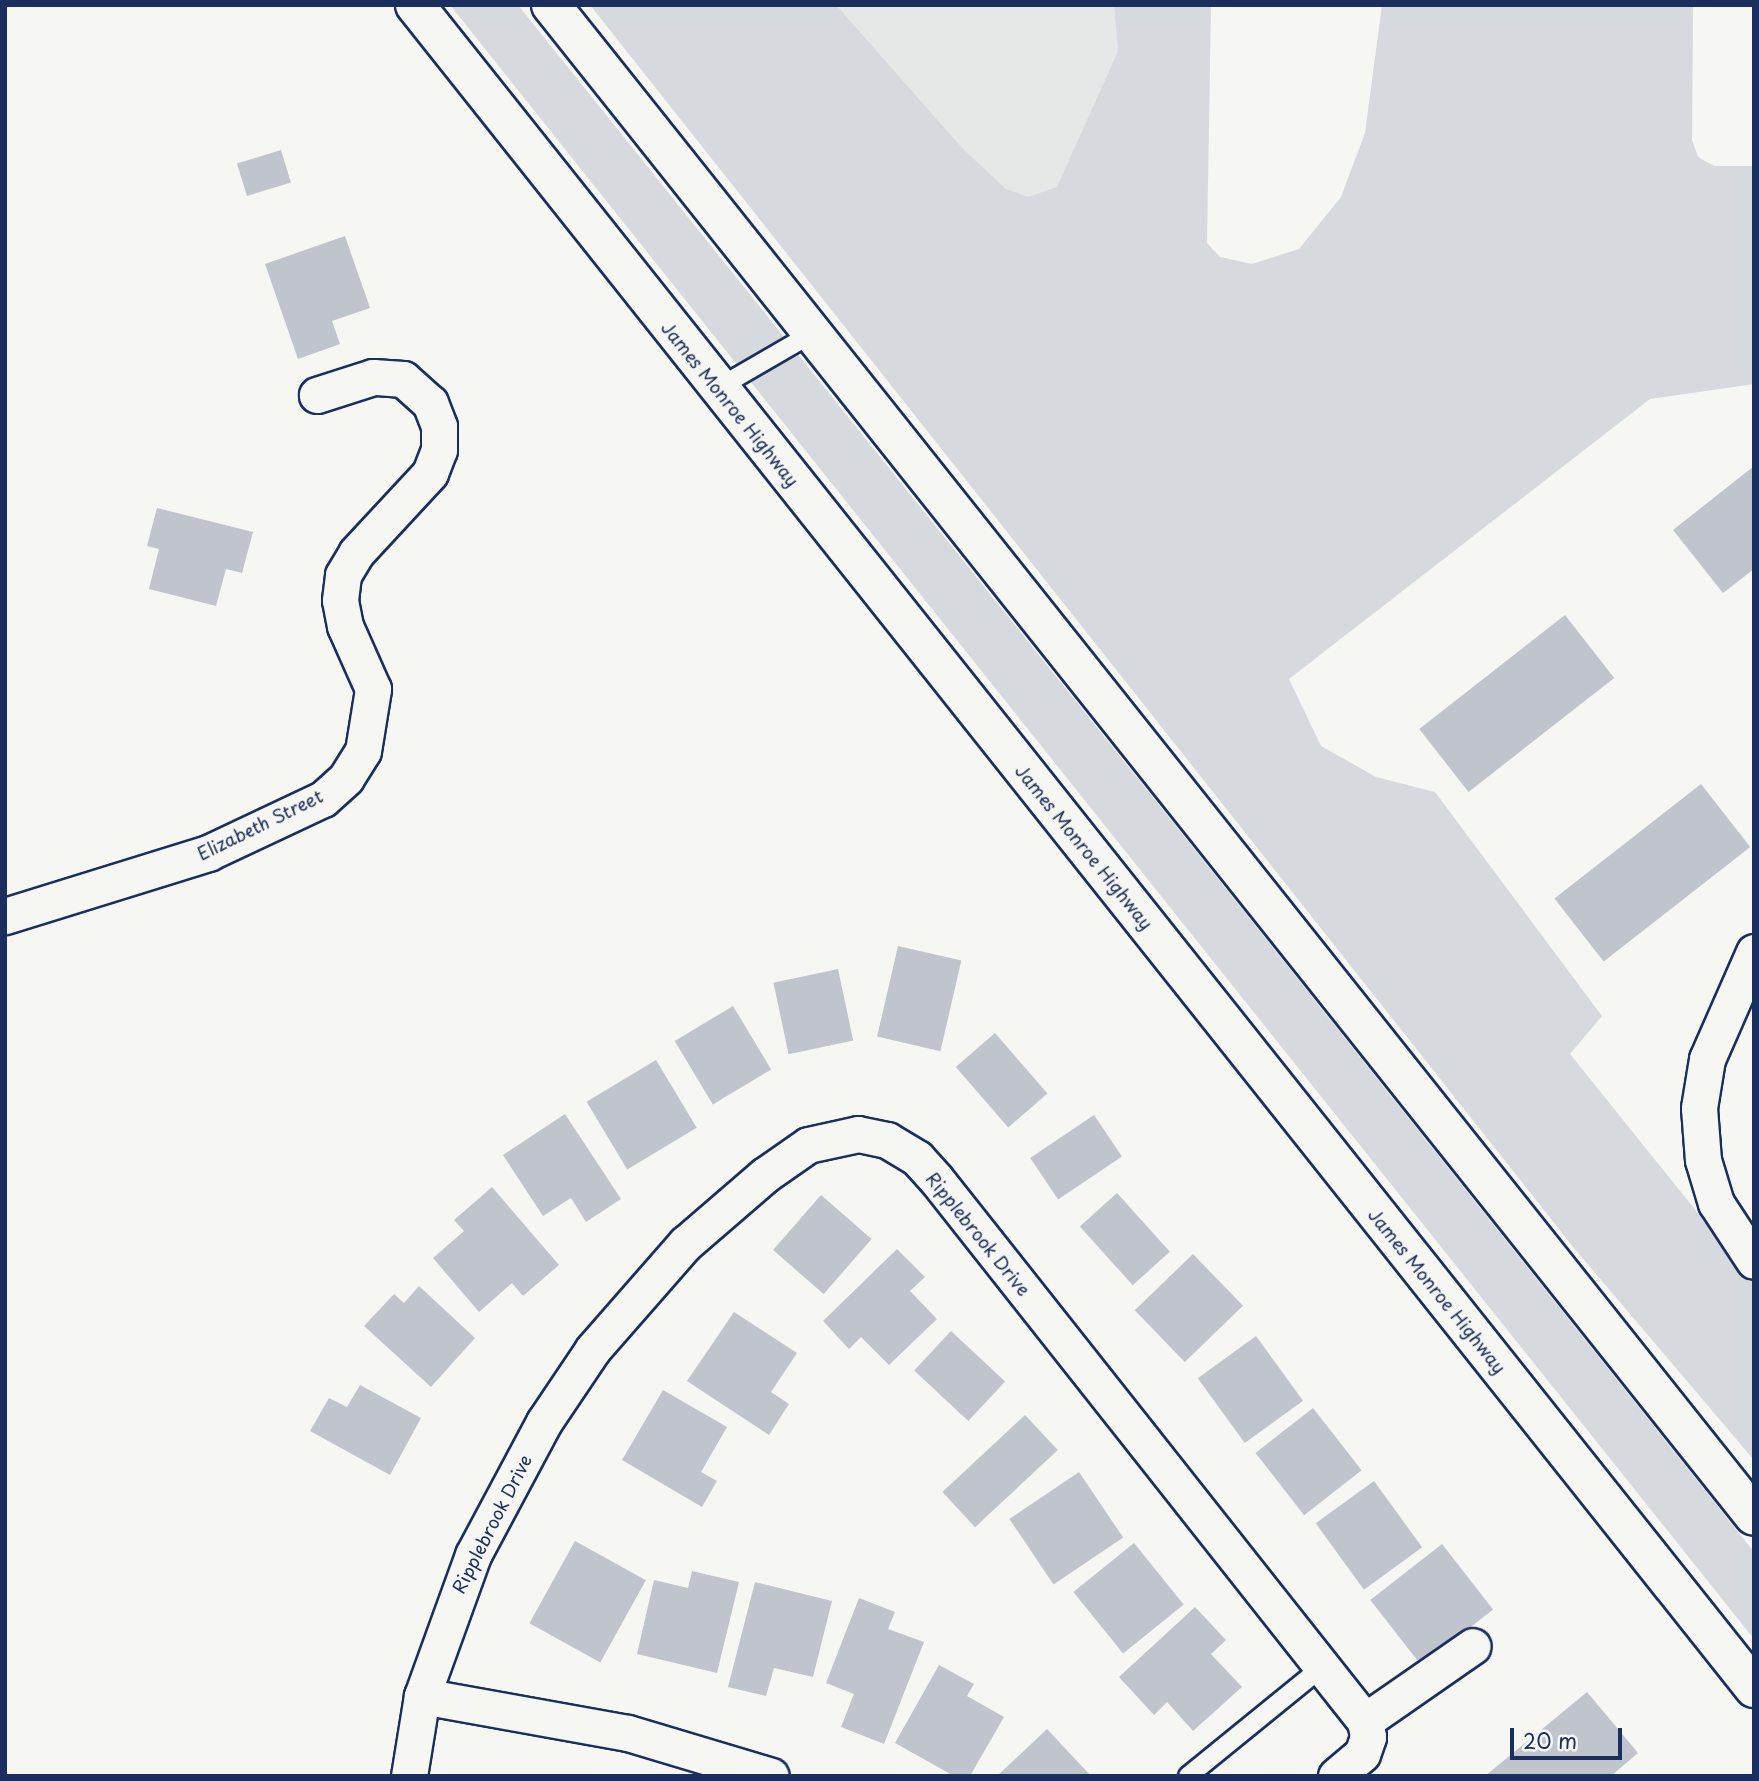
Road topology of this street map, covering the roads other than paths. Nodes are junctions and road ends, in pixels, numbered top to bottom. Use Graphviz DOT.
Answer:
graph roads {
  1 [pos="415,5"];
  2 [pos="551,5"];
  3 [pos="813,333"];
  4 [pos="718,388"];
  5 [pos="317,394"];
  6 [pos="5,916"];
  7 [pos="1754,952"];
  8 [pos="1754,1261"];
  9 [pos="1754,1516"];
  10 [pos="1473,1646"];
  11 [pos="1321,1668"];
  12 [pos="1754,1688"];
  13 [pos="422,1696"];
  14 [pos="1365,1721"];
  15 [pos="409,1776"];
  16 [pos="772,1776"];
  17 [pos="1188,1776"];
  18 [pos="1336,1776"];
  1 -- 4 [label="highway, James Monroe Highway"];
  2 -- 3 [label="highway"];
  3 -- 4 [label="lane"];
  3 -- 9 [label="highway"];
  4 -- 12 [label="highway, James Monroe Highway"];
  5 -- 6 [label="street, Elizabeth Street"];
  7 -- 8 [label="street"];
  10 -- 14 [label="street"];
  11 -- 13 [label="street, Ripplebrook Drive"];
  11 -- 14 [label="street, Ripplebrook Drive"];
  11 -- 17 [label="lane"];
  13 -- 15 [label="street, Ripplebrook Drive"];
  13 -- 16 [label="street"];
  14 -- 18 [label="street"];
}
